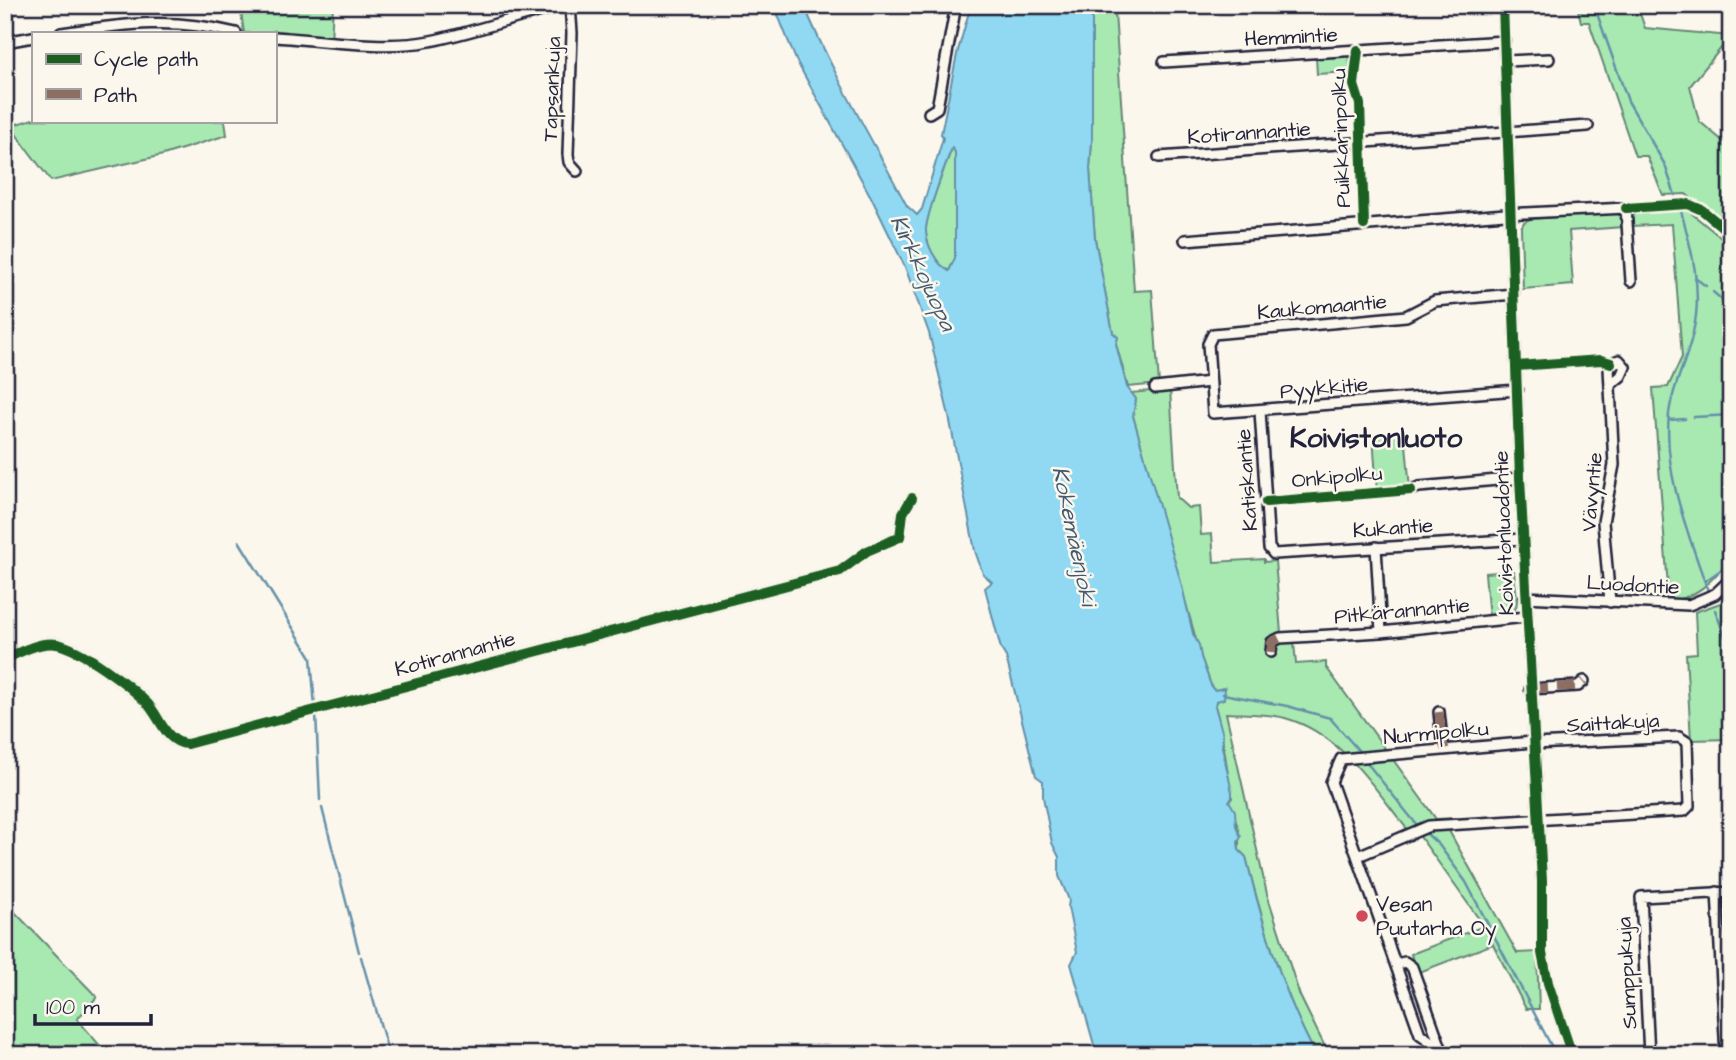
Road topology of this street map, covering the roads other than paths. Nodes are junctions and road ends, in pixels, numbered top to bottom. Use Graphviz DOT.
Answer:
graph roads {
  1 [pos="568,5"];
  2 [pos="956,5"];
  3 [pos="1503,5"];
  4 [pos="68,32"];
  5 [pos="232,32"];
  6 [pos="32,37"];
  7 [pos="276,37"];
  8 [pos="1505,41"];
  9 [pos="5,42"];
  10 [pos="1549,59"];
  11 [pos="1506,61"];
  12 [pos="1164,62"];
  13 [pos="929,113"];
  14 [pos="1588,126"];
  15 [pos="1509,132"];
  16 [pos="1159,157"];
  17 [pos="577,171"];
  18 [pos="1512,214"];
  19 [pos="1185,240"];
  20 [pos="1631,281"];
  21 [pos="1514,294"];
  22 [pos="1213,334"];
  23 [pos="1210,382"];
  24 [pos="1610,385"];
  25 [pos="1154,388"];
  26 [pos="1518,390"];
  27 [pos="1260,411"];
  28 [pos="1520,478"];
  29 [pos="1410,490"];
  30 [pos="912,498"];
  31 [pos="1523,539"];
  32 [pos="1376,547"];
  33 [pos="1269,548"];
  34 [pos="1731,579"];
  35 [pos="1525,597"];
  36 [pos="1610,602"];
  37 [pos="1526,617"];
  38 [pos="1381,632"];
  39 [pos="1271,652"];
  40 [pos="5,659"];
  41 [pos="1584,681"];
  42 [pos="1530,689"];
  43 [pos="1439,712"];
  44 [pos="1534,743"];
  45 [pos="1445,749"];
  46 [pos="1539,820"];
  47 [pos="1358,856"];
  48 [pos="1717,892"];
  49 [pos="1731,892"];
  50 [pos="1396,964"];
  51 [pos="1445,1052"];
  52 [pos="1572,1055"];
  53 [pos="1649,1055"];
  54 [pos="1726,1055"];
  1 -- 7 [label="street"];
  1 -- 17 [label="street, Tapsankuja"];
  2 -- 13 [label="street"];
  3 -- 8 [label="street, Koivistonluodontie"];
  4 -- 5 [label="street"];
  6 -- 9 [label="street"];
  8 -- 11 [label="street, Koivistonluodontie"];
  8 -- 12 [label="street, Hemmintie"];
  10 -- 11 [label="street"];
  11 -- 15 [label="street, Koivistonluodontie"];
  14 -- 15 [label="street, Kotirannantie"];
  15 -- 16 [label="street, Kotirannantie"];
  15 -- 18 [label="street, Koivistonluodontie"];
  18 -- 19 [label="street"];
  18 -- 20 [label="street"];
  18 -- 21 [label="street, Koivistonluodontie"];
  21 -- 22 [label="street, Kaukomaantie"];
  21 -- 26 [label="street, Koivistonluodontie"];
  22 -- 23 [label="street, Pyykkitie"];
  23 -- 25 [label="street"];
  23 -- 27 [label="street, Pyykkitie"];
  24 -- 36 [label="street, Vävyntie"];
  26 -- 27 [label="street, Pyykkitie"];
  26 -- 28 [label="street, Koivistonluodontie"];
  27 -- 33 [label="street, Katiskantie"];
  28 -- 29 [label="street, Onkipolku"];
  28 -- 31 [label="street, Koivistonluodontie"];
  30 -- 40 [label="street, Kotirannantie"];
  31 -- 32 [label="street, Kukantie"];
  31 -- 35 [label="street, Koivistonluodontie"];
  32 -- 33 [label="street, Kukantie"];
  32 -- 38 [label="street"];
  34 -- 36 [label="street, Luodontie"];
  35 -- 36 [label="street, Luodontie"];
  35 -- 37 [label="street, Koivistonluodontie"];
  37 -- 38 [label="street, Pitkärannantie"];
  37 -- 42 [label="street, Koivistonluodontie"];
  38 -- 39 [label="street, Pitkärannantie"];
  41 -- 42 [label="street"];
  42 -- 44 [label="street, Koivistonluodontie"];
  43 -- 45 [label="street"];
  44 -- 45 [label="street, Nurmipolku"];
  44 -- 46 [label="street, Koivistonluodontie"];
  44 -- 46 [label="street, Saittakuja"];
  45 -- 47 [label="street, Nurmipolku"];
  46 -- 47 [label="street"];
  46 -- 52 [label="street, Koivistonluodontie"];
  47 -- 50 [label="street"];
  48 -- 49 [label="street, Sumppukuja"];
  48 -- 53 [label="street, Sumppukuja"];
  48 -- 54 [label="street"];
  50 -- 51 [label="street"];
  50 -- 51 [label="street"];
}
